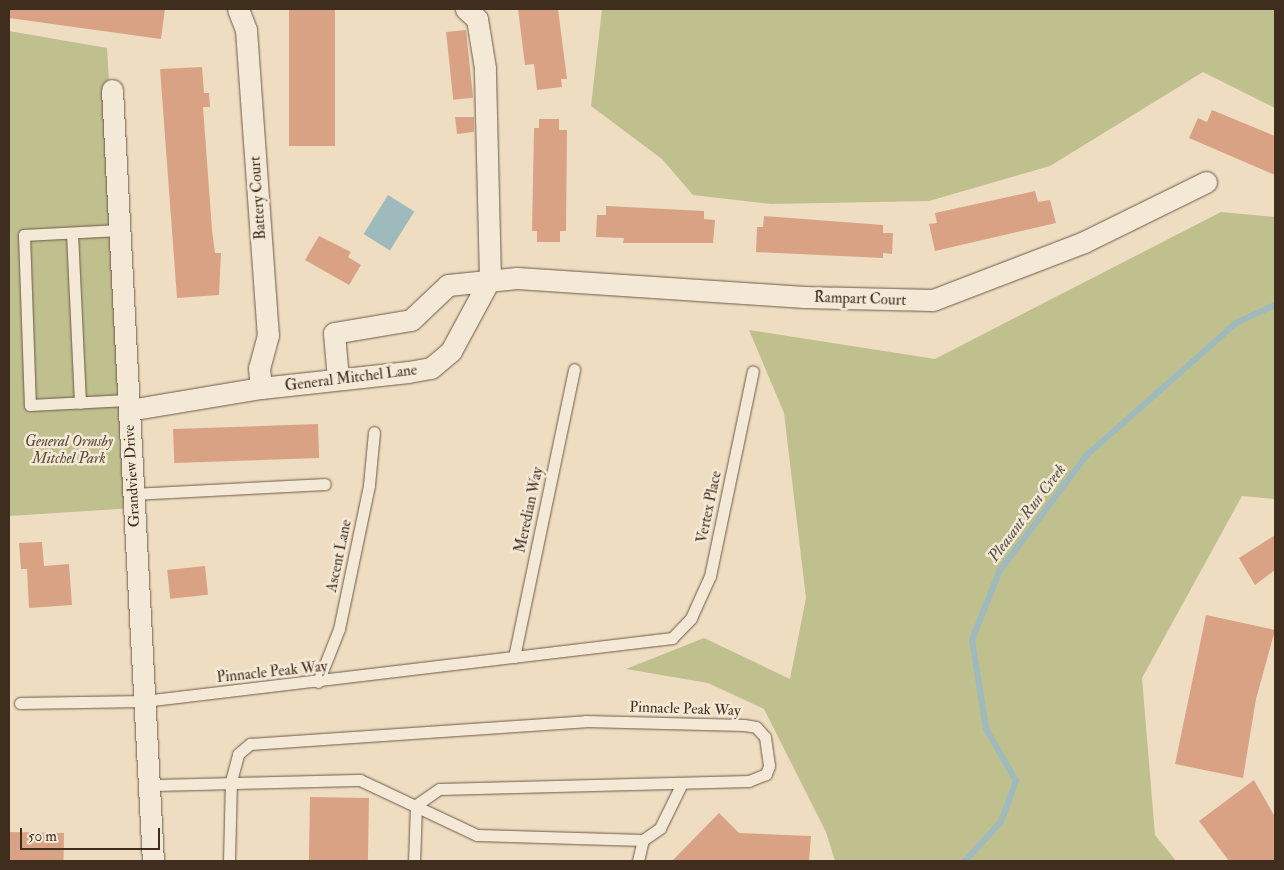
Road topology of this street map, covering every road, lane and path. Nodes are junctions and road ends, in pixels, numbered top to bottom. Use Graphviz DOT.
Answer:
graph roads {
  1 [pos="238,9"];
  2 [pos="466,9"];
  3 [pos="112,90"];
  4 [pos="1206,182"];
  5 [pos="119,230"];
  6 [pos="72,233"];
  7 [pos="490,279"];
  8 [pos="574,369"];
  9 [pos="753,371"];
  10 [pos="338,379"];
  11 [pos="261,388"];
  12 [pos="80,403"];
  13 [pos="128,405"];
  14 [pos="374,432"];
  15 [pos="325,484"];
  16 [pos="133,494"];
  17 [pos="672,638"];
  18 [pos="514,657"];
  19 [pos="318,682"];
  20 [pos="144,701"];
  21 [pos="20,703"];
  22 [pos="231,781"];
  23 [pos="682,783"];
  24 [pos="151,785"];
  25 [pos="416,805"];
  26 [pos="643,840"];
  27 [pos="153,861"];
  28 [pos="229,861"];
  29 [pos="414,861"];
  30 [pos="638,861"];
  1 -- 11 [label="street, Battery Court"];
  2 -- 7 [label="street, General Mitchel Lane"];
  3 -- 5 [label="street, Grandview Drive"];
  4 -- 7 [label="street, Rampart Court"];
  5 -- 6 [label="lane"];
  5 -- 13 [label="street, Grandview Drive"];
  6 -- 12 [label="lane"];
  6 -- 12 [label="lane"];
  7 -- 10 [label="street, General Mitchel Lane"];
  7 -- 10 [label="street, Rampart Court"];
  8 -- 18 [label="lane, Meredian Way"];
  9 -- 17 [label="lane, Vertex Place"];
  10 -- 11 [label="street, General Mitchel Lane"];
  11 -- 13 [label="street, General Mitchel Lane"];
  12 -- 13 [label="lane"];
  13 -- 16 [label="street, Grandview Drive"];
  14 -- 19 [label="lane, Ascent Lane"];
  15 -- 16 [label="lane"];
  16 -- 20 [label="street, Grandview Drive"];
  17 -- 18 [label="lane, Pinnacle Peak Way"];
  18 -- 19 [label="lane, Pinnacle Peak Way"];
  19 -- 20 [label="lane, Pinnacle Peak Way"];
  20 -- 21 [label="lane, Pinnacle Peak Way"];
  20 -- 24 [label="street, Grandview Drive"];
  22 -- 23 [label="lane, Pinnacle Peak Way"];
  22 -- 24 [label="lane"];
  22 -- 25 [label="lane"];
  22 -- 28 [label="lane"];
  23 -- 25 [label="lane, Pinnacle Peak Way"];
  23 -- 26 [label="lane"];
  24 -- 27 [label="street, Grandview Drive"];
  25 -- 26 [label="lane"];
  25 -- 29 [label="lane"];
  26 -- 30 [label="lane"];
}
